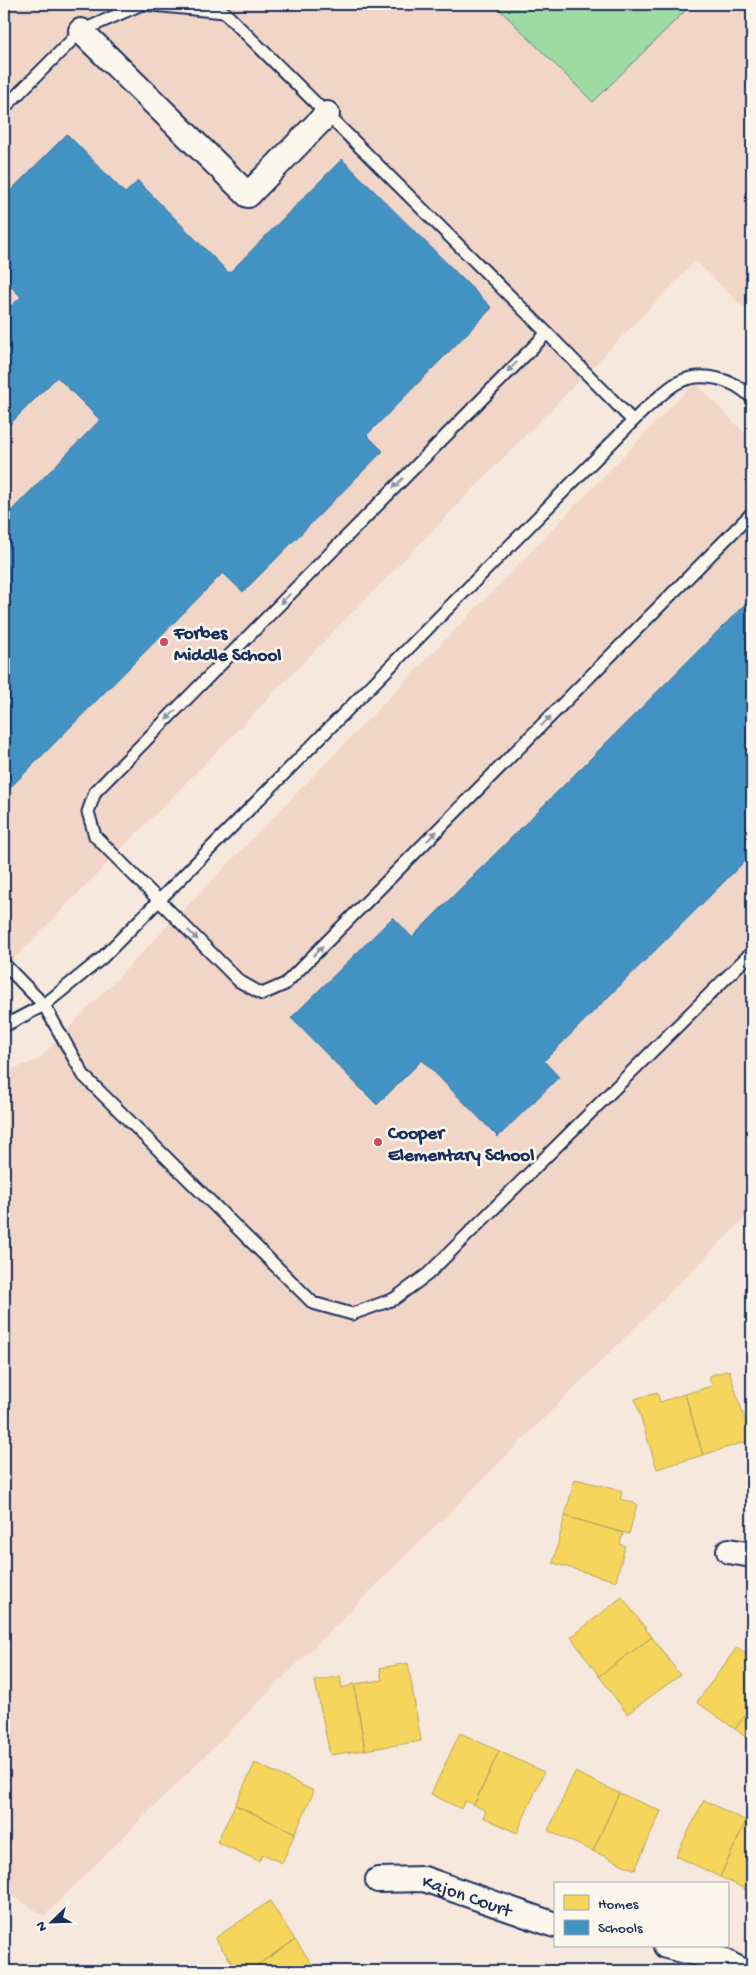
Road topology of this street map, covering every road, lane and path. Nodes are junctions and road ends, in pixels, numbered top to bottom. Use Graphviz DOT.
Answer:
graph roads {
  1 [pos="80,31"];
  2 [pos="4,108"];
  3 [pos="327,114"];
  4 [pos="547,333"];
  5 [pos="752,398"];
  6 [pos="633,421"];
  7 [pos="752,513"];
  8 [pos="159,900"];
  9 [pos="752,952"];
  10 [pos="4,964"];
  11 [pos="44,1005"];
  12 [pos="4,1026"];
  13 [pos="729,1551"];
  14 [pos="752,1555"];
  15 [pos="378,1880"];
  16 [pos="554,1926"];
  17 [pos="674,1948"];
  18 [pos="742,1971"];
  1 -- 2 [label="lane"];
  1 -- 3 [label="lane"];
  1 -- 3 [label="street"];
  3 -- 4 [label="lane"];
  4 -- 6 [label="lane"];
  4 -- 8 [label="lane, one-way"];
  5 -- 6 [label="lane"];
  6 -- 8 [label="lane"];
  8 -- 7 [label="lane, one-way"];
  8 -- 11 [label="lane"];
  9 -- 11 [label="lane"];
  10 -- 11 [label="lane"];
  11 -- 12 [label="lane"];
  13 -- 14 [label="street"];
  15 -- 16 [label="street, Kajon Court"];
  17 -- 18 [label="street"];
}
